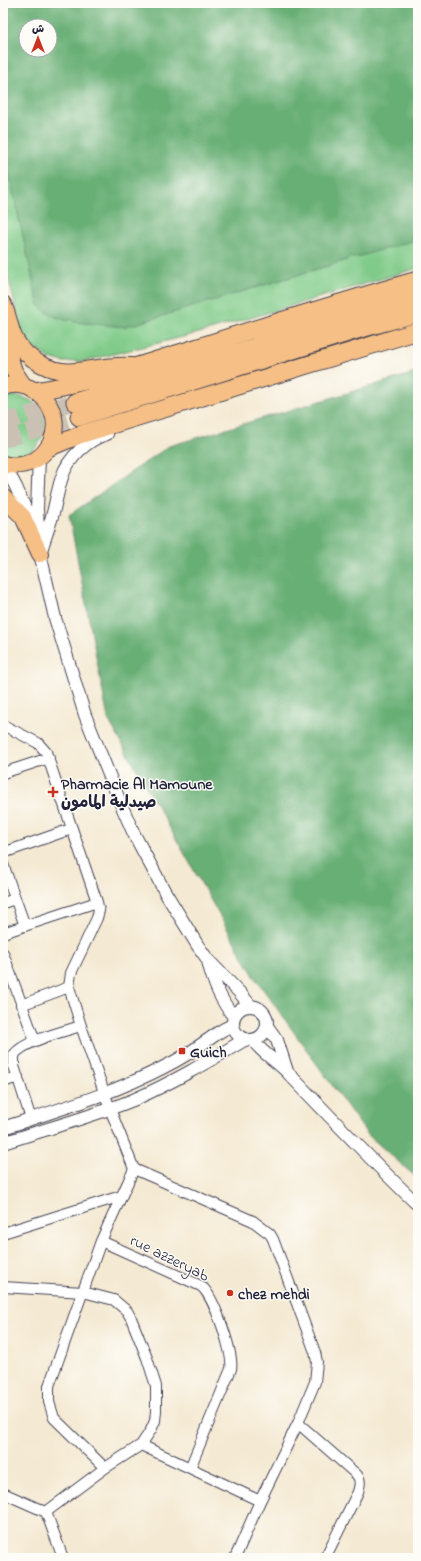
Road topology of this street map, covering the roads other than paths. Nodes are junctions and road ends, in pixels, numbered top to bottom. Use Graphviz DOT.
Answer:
graph roads {
  1 [pos="418,280"];
  2 [pos="418,298"];
  3 [pos="3,304"];
  4 [pos="418,313"];
  5 [pos="418,331"];
  6 [pos="3,335"];
  7 [pos="136,366"];
  8 [pos="3,387"];
  9 [pos="30,388"];
  10 [pos="144,416"];
  11 [pos="44,453"];
  12 [pos="4,464"];
  13 [pos="3,497"];
  14 [pos="40,554"];
  15 [pos="3,725"];
  16 [pos="48,758"];
  17 [pos="3,773"];
  18 [pos="71,829"];
  19 [pos="3,853"];
  20 [pos="3,864"];
  21 [pos="15,899"];
  22 [pos="96,902"];
  23 [pos="3,903"];
  24 [pos="25,926"];
  25 [pos="3,933"];
  26 [pos="3,953"];
  27 [pos="208,960"];
  28 [pos="7,978"];
  29 [pos="69,987"];
  30 [pos="21,1004"];
  31 [pos="250,1005"];
  32 [pos="233,1021"];
  33 [pos="81,1026"];
  34 [pos="268,1026"];
  35 [pos="249,1040"];
  36 [pos="35,1041"];
  37 [pos="229,1049"];
  38 [pos="265,1054"];
  39 [pos="287,1071"];
  40 [pos="18,1077"];
  41 [pos="3,1082"];
  42 [pos="105,1093"];
  43 [pos="110,1109"];
  44 [pos="31,1119"];
  45 [pos="3,1128"];
  46 [pos="3,1143"];
  47 [pos="134,1169"];
  48 [pos="121,1196"];
  49 [pos="418,1205"];
  50 [pos="3,1233"];
  51 [pos="101,1241"];
  52 [pos="3,1287"];
  53 [pos="82,1292"];
  54 [pos="298,1423"];
  55 [pos="141,1444"];
  56 [pos="105,1468"];
  57 [pos="190,1468"];
  58 [pos="3,1493"];
  59 [pos="260,1501"];
  60 [pos="46,1512"];
  61 [pos="63,1558"];
  62 [pos="235,1558"];
  63 [pos="325,1558"];
  1 -- 7 [label="highway"];
  2 -- 4 [label="highway"];
  3 -- 7 [label="main road"];
  5 -- 10 [label="highway"];
  6 -- 9 [label="main road"];
  7 -- 9 [label="highway"];
  8 -- 9 [label="main road"];
  9 -- 11 [label="main road"];
  10 -- 11 [label="highway"];
  10 -- 14 [label="street"];
  11 -- 12 [label="main road"];
  11 -- 14 [label="street"];
  12 -- 14 [label="street"];
  13 -- 14 [label="main road"];
  14 -- 27 [label="street"];
  15 -- 16 [label="street"];
  16 -- 17 [label="street"];
  16 -- 18 [label="street"];
  18 -- 19 [label="street"];
  18 -- 22 [label="street"];
  20 -- 21 [label="street"];
  21 -- 23 [label="street"];
  21 -- 24 [label="street"];
  22 -- 24 [label="street"];
  22 -- 29 [label="street"];
  24 -- 25 [label="street"];
  26 -- 28 [label="street"];
  27 -- 31 [label="street"];
  27 -- 32 [label="street"];
  28 -- 30 [label="street"];
  29 -- 30 [label="street"];
  29 -- 33 [label="street"];
  30 -- 36 [label="street"];
  31 -- 32 [label="street"];
  31 -- 34 [label="street"];
  32 -- 35 [label="street"];
  32 -- 42 [label="street"];
  33 -- 36 [label="street"];
  33 -- 42 [label="street"];
  34 -- 35 [label="street"];
  34 -- 39 [label="street"];
  35 -- 37 [label="street"];
  35 -- 38 [label="street"];
  36 -- 40 [label="street"];
  37 -- 38 [label="street"];
  37 -- 43 [label="street"];
  38 -- 39 [label="street"];
  39 -- 49 [label="street"];
  40 -- 41 [label="street"];
  40 -- 44 [label="street"];
  42 -- 43 [label="street"];
  42 -- 44 [label="street"];
  43 -- 46 [label="street"];
  43 -- 47 [label="street"];
  44 -- 45 [label="street"];
  47 -- 48 [label="street"];
  47 -- 54 [label="street"];
  48 -- 50 [label="street"];
  48 -- 51 [label="street"];
  51 -- 53 [label="street"];
  51 -- 57 [label="street, rue azzeryab"];
  52 -- 53 [label="street"];
  53 -- 55 [label="street"];
  53 -- 56 [label="street"];
  54 -- 59 [label="street"];
  54 -- 63 [label="street"];
  55 -- 56 [label="street"];
  55 -- 57 [label="street"];
  56 -- 60 [label="street"];
  57 -- 59 [label="street"];
  58 -- 60 [label="street"];
  59 -- 62 [label="street"];
  60 -- 61 [label="street"];
}
